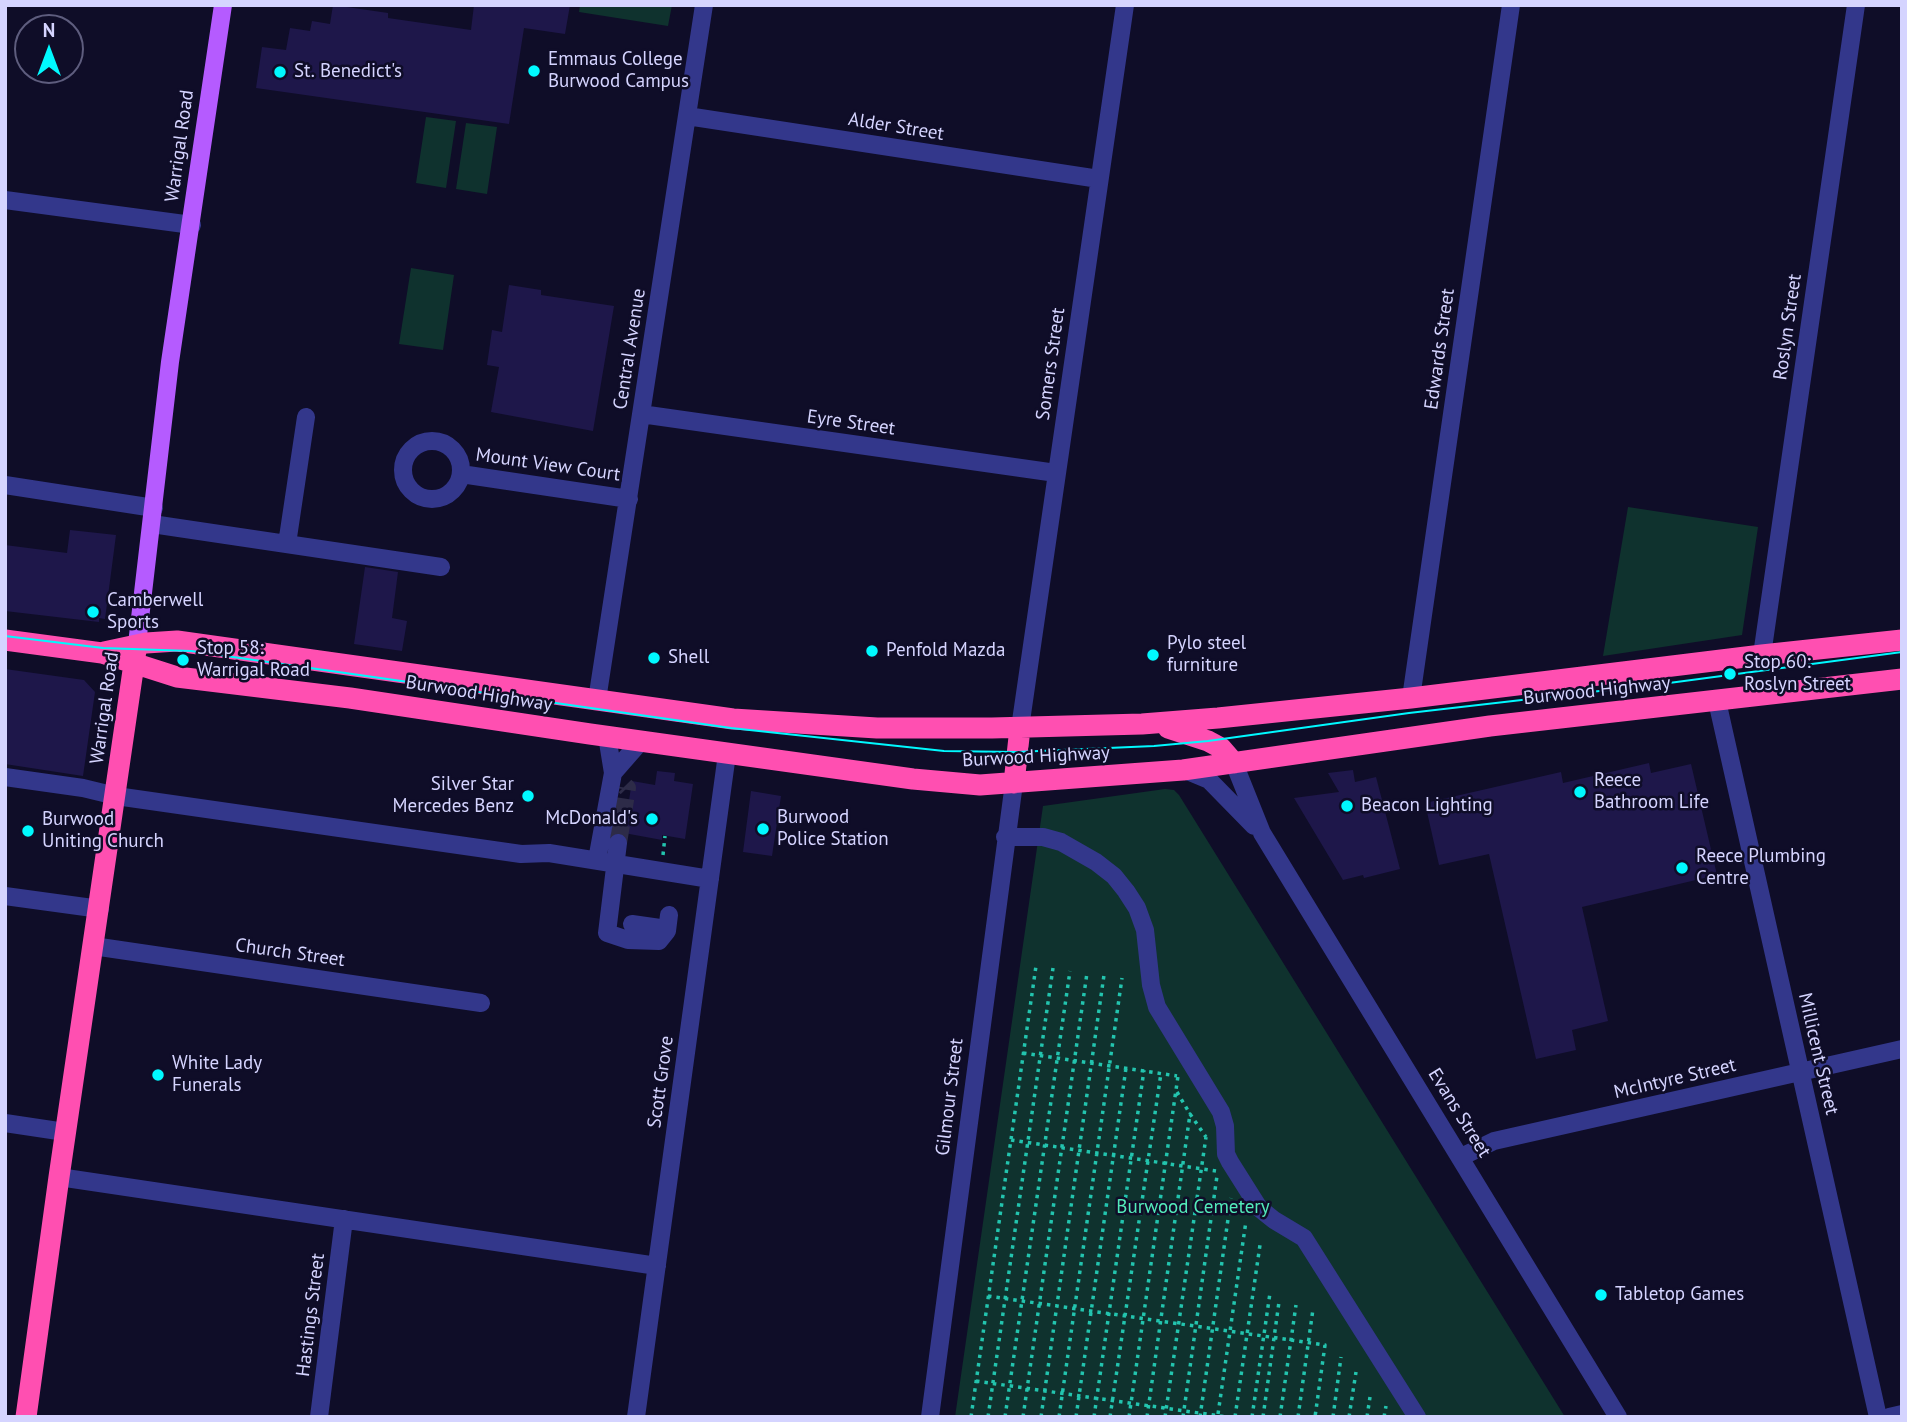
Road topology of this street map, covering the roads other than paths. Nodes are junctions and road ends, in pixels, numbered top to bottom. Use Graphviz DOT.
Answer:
graph roads {
  1 [pos="223,5"];
  2 [pos="704,5"];
  3 [pos="1123,5"];
  4 [pos="1511,5"];
  5 [pos="1856,5"];
  6 [pos="687,116"];
  7 [pos="1099,179"];
  8 [pos="5,200"];
  9 [pos="192,225"];
  10 [pos="641,414"];
  11 [pos="306,417"];
  12 [pos="1056,473"];
  13 [pos="461,474"];
  14 [pos="5,485"];
  15 [pos="629,499"];
  16 [pos="153,516"];
  17 [pos="287,544"];
  18 [pos="441,566"];
  19 [pos="5,640"];
  20 [pos="1902,640"];
  21 [pos="136,653"];
  22 [pos="1762,655"];
  23 [pos="1902,679"];
  24 [pos="1411,698"];
  25 [pos="597,700"];
  26 [pos="1717,701"];
  27 [pos="733,719"];
  28 [pos="1142,724"];
  29 [pos="1020,728"];
  30 [pos="598,735"];
  31 [pos="1406,737"];
  32 [pos="641,741"];
  33 [pos="727,754"];
  34 [pos="1234,763"];
  35 [pos="1183,770"];
  36 [pos="5,777"];
  37 [pos="619,779"];
  38 [pos="1014,783"];
  39 [pos="116,796"];
  40 [pos="1262,833"];
  41 [pos="1005,837"];
  42 [pos="618,843"];
  43 [pos="597,860"];
  44 [pos="615,863"];
  45 [pos="710,879"];
  46 [pos="5,896"];
  47 [pos="100,909"];
  48 [pos="621,922"];
  49 [pos="93,946"];
  50 [pos="481,1003"];
  51 [pos="1902,1049"];
  52 [pos="1800,1072"];
  53 [pos="5,1123"];
  54 [pos="65,1132"];
  55 [pos="1461,1157"];
  56 [pos="58,1177"];
  57 [pos="344,1219"];
  58 [pos="657,1266"];
  59 [pos="1902,1414"];
  60 [pos="26,1417"];
  61 [pos="318,1417"];
  62 [pos="636,1417"];
  63 [pos="930,1417"];
  64 [pos="1417,1417"];
  65 [pos="1618,1417"];
  66 [pos="1878,1417"];
  67 [pos="1889,1417"];
  1 -- 9 [label="main road, Warrigal Road"];
  2 -- 6 [label="street, Central Avenue"];
  3 -- 7 [label="street, Somers Street"];
  4 -- 24 [label="street, Edwards Street"];
  5 -- 22 [label="street, Roslyn Street"];
  6 -- 7 [label="street, Alder Street"];
  6 -- 10 [label="street, Central Avenue"];
  7 -- 12 [label="street, Somers Street"];
  8 -- 9 [label="street"];
  9 -- 16 [label="main road, Warrigal Road"];
  10 -- 12 [label="street, Eyre Street"];
  10 -- 15 [label="street, Central Avenue"];
  11 -- 17 [label="street"];
  12 -- 29 [label="street, Somers Street"];
  13 -- 15 [label="street, Mount View Court"];
  14 -- 16 [label="street"];
  15 -- 25 [label="street, Central Avenue"];
  16 -- 17 [label="street"];
  16 -- 21 [label="main road, Warrigal Road"];
  17 -- 18 [label="street"];
  19 -- 21 [label="highway"];
  20 -- 22 [label="highway, Burwood Highway"];
  21 -- 25 [label="highway, Burwood Highway"];
  21 -- 30 [label="highway, Burwood Highway"];
  21 -- 39 [label="highway, Warrigal Road"];
  22 -- 24 [label="highway, Burwood Highway"];
  23 -- 26 [label="highway, Burwood Highway"];
  24 -- 28 [label="highway, Burwood Highway"];
  24 -- 31 [label="highway"];
  25 -- 27 [label="highway, Burwood Highway"];
  25 -- 30 [label="highway"];
  26 -- 31 [label="highway, Burwood Highway"];
  26 -- 52 [label="street, Millicent Street"];
  27 -- 29 [label="highway, Burwood Highway"];
  27 -- 33 [label="highway"];
  28 -- 29 [label="highway, Burwood Highway"];
  28 -- 34 [label="highway"];
  29 -- 38 [label="highway"];
  30 -- 32 [label="highway, Burwood Highway"];
  30 -- 37 [label="street"];
  31 -- 34 [label="highway, Burwood Highway"];
  32 -- 33 [label="highway, Burwood Highway"];
  32 -- 37 [label="street"];
  33 -- 38 [label="highway, Burwood Highway"];
  33 -- 45 [label="street, Scott Grove"];
  34 -- 35 [label="highway, Burwood Highway"];
  34 -- 40 [label="street, Evans Street"];
  35 -- 38 [label="highway, Burwood Highway"];
  35 -- 40 [label="street, Evans Street"];
  36 -- 39 [label="street"];
  37 -- 43 [label="street"];
  38 -- 41 [label="street, Gilmour Street"];
  39 -- 43 [label="street"];
  39 -- 47 [label="highway, Warrigal Road"];
  40 -- 55 [label="street, Evans Street"];
  41 -- 63 [label="street, Gilmour Street"];
  41 -- 64 [label="street"];
  42 -- 44 [label="street"];
  43 -- 44 [label="street"];
  44 -- 45 [label="street"];
  44 -- 48 [label="street"];
  45 -- 58 [label="street, Scott Grove"];
  46 -- 47 [label="street"];
  47 -- 49 [label="highway, Warrigal Road"];
  48 -- 48 [label="street"];
  49 -- 50 [label="street, Church Street"];
  49 -- 54 [label="highway, Warrigal Road"];
  51 -- 52 [label="street, McIntyre Street"];
  52 -- 55 [label="street, McIntyre Street"];
  52 -- 66 [label="street, Millicent Street"];
  53 -- 54 [label="street"];
  54 -- 56 [label="highway, Warrigal Road"];
  55 -- 65 [label="street, Evans Street"];
  56 -- 57 [label="street"];
  56 -- 60 [label="highway, Warrigal Road"];
  57 -- 58 [label="street"];
  57 -- 61 [label="street, Hastings Street"];
  58 -- 62 [label="street, Scott Grove"];
  59 -- 67 [label="street"];
}
